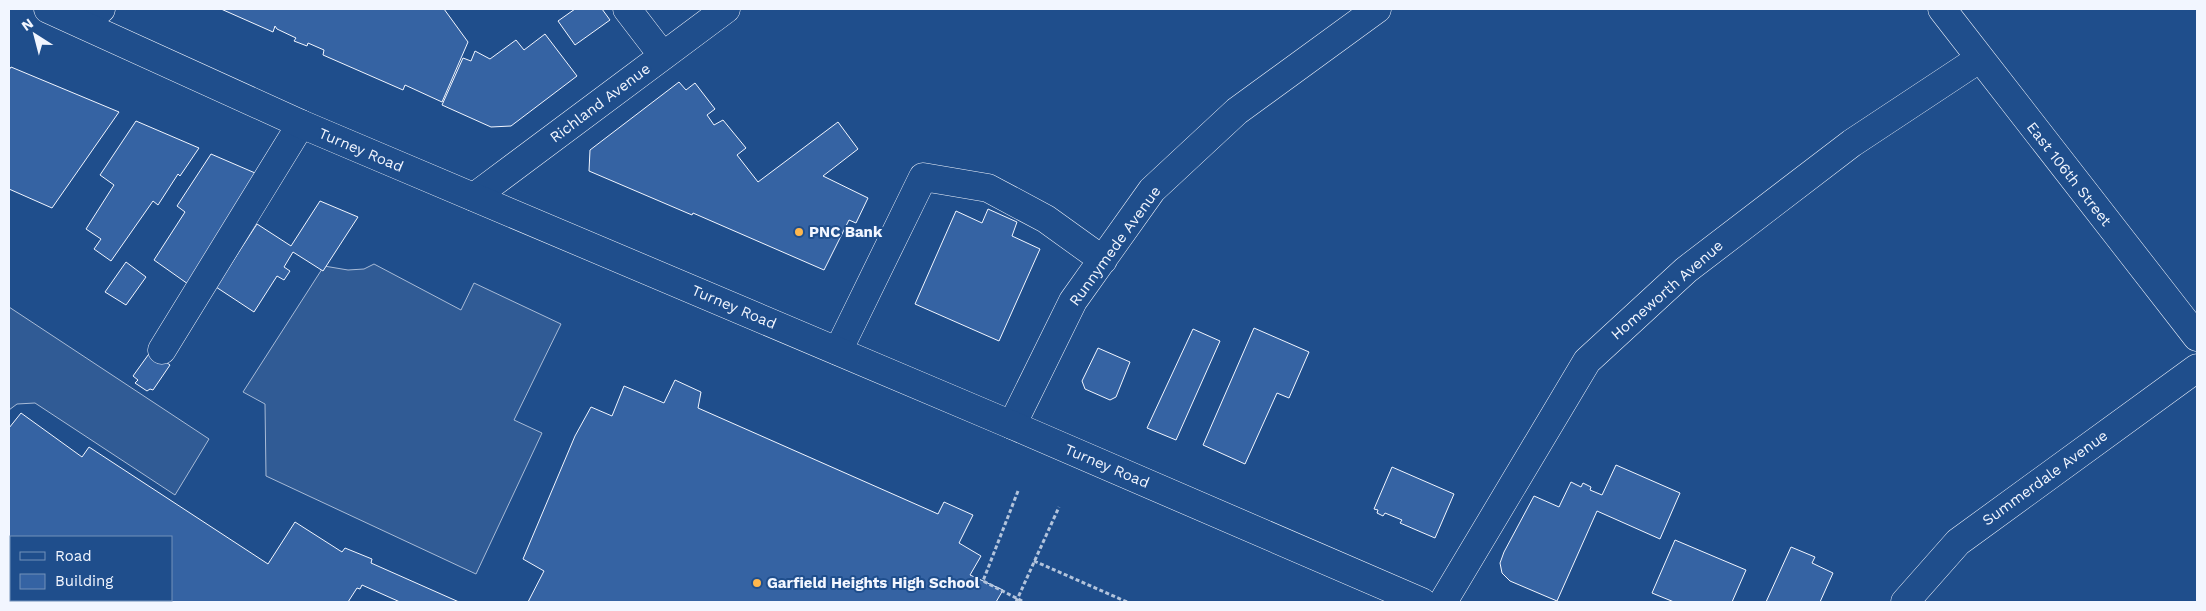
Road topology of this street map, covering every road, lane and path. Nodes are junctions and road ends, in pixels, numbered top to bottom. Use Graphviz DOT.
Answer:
graph roads {
  1 [pos="48,9"];
  2 [pos="627,9"];
  3 [pos="726,9"];
  4 [pos="1377,9"];
  5 [pos="1942,9"];
  6 [pos="91,16"];
  7 [pos="663,56"];
  8 [pos="1979,58"];
  9 [pos="301,124"];
  10 [pos="474,197"];
  11 [pos="1102,260"];
  12 [pos="2197,337"];
  13 [pos="162,350"];
  14 [pos="838,351"];
  15 [pos="2197,368"];
  16 [pos="1012,425"];
  17 [pos="1018,491"];
  18 [pos="1059,507"];
  19 [pos="1034,561"];
  20 [pos="1017,601"];
  21 [pos="1024,602"];
  22 [pos="1127,602"];
  23 [pos="1422,602"];
  24 [pos="1443,602"];
  25 [pos="1905,602"];
  1 -- 6 [label="street, Turney Road"];
  2 -- 7 [label="street"];
  3 -- 7 [label="street, Richland Avenue"];
  4 -- 11 [label="street, Runnymede Avenue"];
  5 -- 8 [label="street, East 106th Street"];
  6 -- 9 [label="street, Turney Road"];
  7 -- 10 [label="street, Richland Avenue"];
  8 -- 12 [label="street, East 106th Street"];
  8 -- 24 [label="street, Homeworth Avenue"];
  9 -- 10 [label="street, Turney Road"];
  9 -- 13 [label="street"];
  10 -- 14 [label="street, Turney Road"];
  11 -- 14 [label="street"];
  11 -- 16 [label="street, Runnymede Avenue"];
  14 -- 16 [label="street, Turney Road"];
  15 -- 25 [label="street, Summerdale Avenue"];
  16 -- 23 [label="street, Turney Road"];
  17 -- 20 [label="path"];
  18 -- 19 [label="path"];
  19 -- 20 [label="path"];
  19 -- 22 [label="path"];
  20 -- 21 [label="path"];
}
